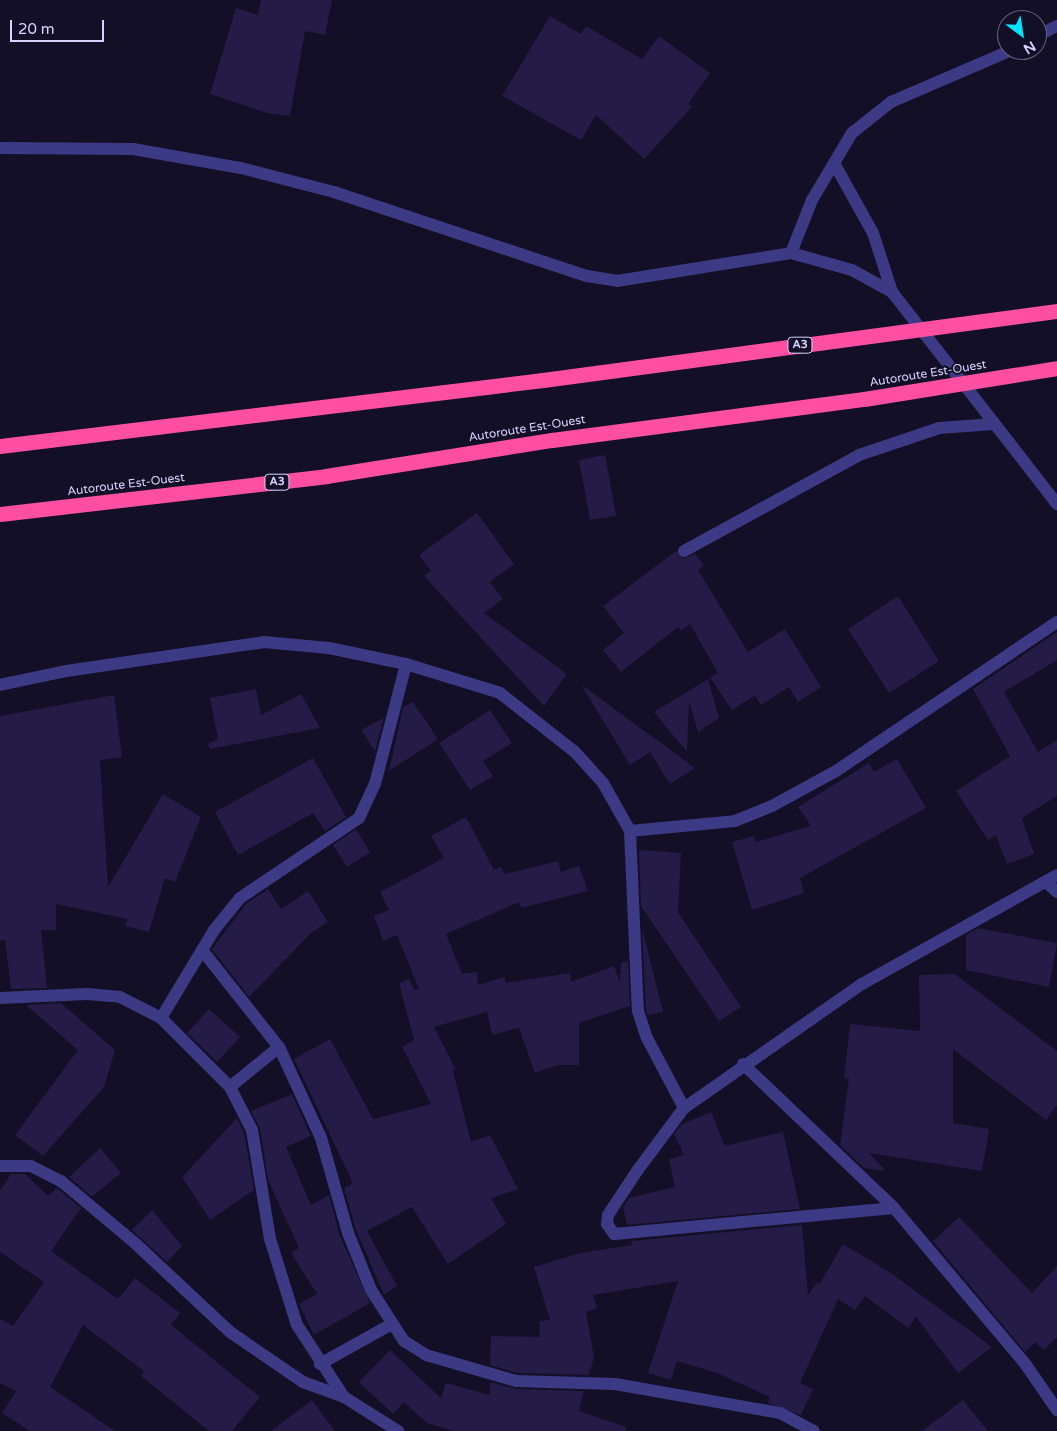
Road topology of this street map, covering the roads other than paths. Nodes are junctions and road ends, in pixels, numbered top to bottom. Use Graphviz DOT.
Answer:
graph roads {
  1 [pos="997,57"];
  2 [pos="0,148"];
  3 [pos="834,163"];
  4 [pos="791,252"];
  5 [pos="892,292"];
  6 [pos="1057,311"];
  7 [pos="1057,368"];
  8 [pos="994,424"];
  9 [pos="0,446"];
  10 [pos="1057,504"];
  11 [pos="0,514"];
  12 [pos="684,551"];
  13 [pos="1057,622"];
  14 [pos="406,664"];
  15 [pos="0,685"];
  16 [pos="630,831"];
  17 [pos="1052,879"];
  18 [pos="1057,892"];
  19 [pos="202,950"];
  20 [pos="0,998"];
  21 [pos="161,1018"];
  22 [pos="279,1048"];
  23 [pos="744,1064"];
  24 [pos="230,1087"];
  25 [pos="684,1108"];
  26 [pos="0,1166"];
  27 [pos="894,1208"];
  28 [pos="390,1325"];
  29 [pos="320,1364"];
  30 [pos="344,1397"];
  31 [pos="1057,1410"];
  32 [pos="398,1431"];
  33 [pos="814,1431"];
  1 -- 3 [label="street"];
  2 -- 4 [label="street"];
  3 -- 4 [label="street"];
  3 -- 5 [label="street"];
  4 -- 5 [label="street"];
  5 -- 8 [label="street"];
  6 -- 9 [label="highway, A3, bridge"];
  7 -- 11 [label="highway, Autoroute Est-Ouest / A3, bridge"];
  8 -- 10 [label="street"];
  8 -- 12 [label="street"];
  13 -- 16 [label="street"];
  14 -- 15 [label="street"];
  14 -- 16 [label="street"];
  14 -- 19 [label="street"];
  16 -- 25 [label="street"];
  17 -- 18 [label="street"];
  17 -- 23 [label="street"];
  19 -- 21 [label="street"];
  19 -- 22 [label="street"];
  20 -- 21 [label="street"];
  21 -- 24 [label="street"];
  22 -- 24 [label="street"];
  22 -- 28 [label="street"];
  23 -- 25 [label="street"];
  23 -- 27 [label="street"];
  24 -- 29 [label="street"];
  25 -- 27 [label="street"];
  26 -- 30 [label="street"];
  27 -- 31 [label="street"];
  28 -- 29 [label="street"];
  28 -- 33 [label="street"];
  29 -- 30 [label="street"];
  30 -- 32 [label="street"];
}
